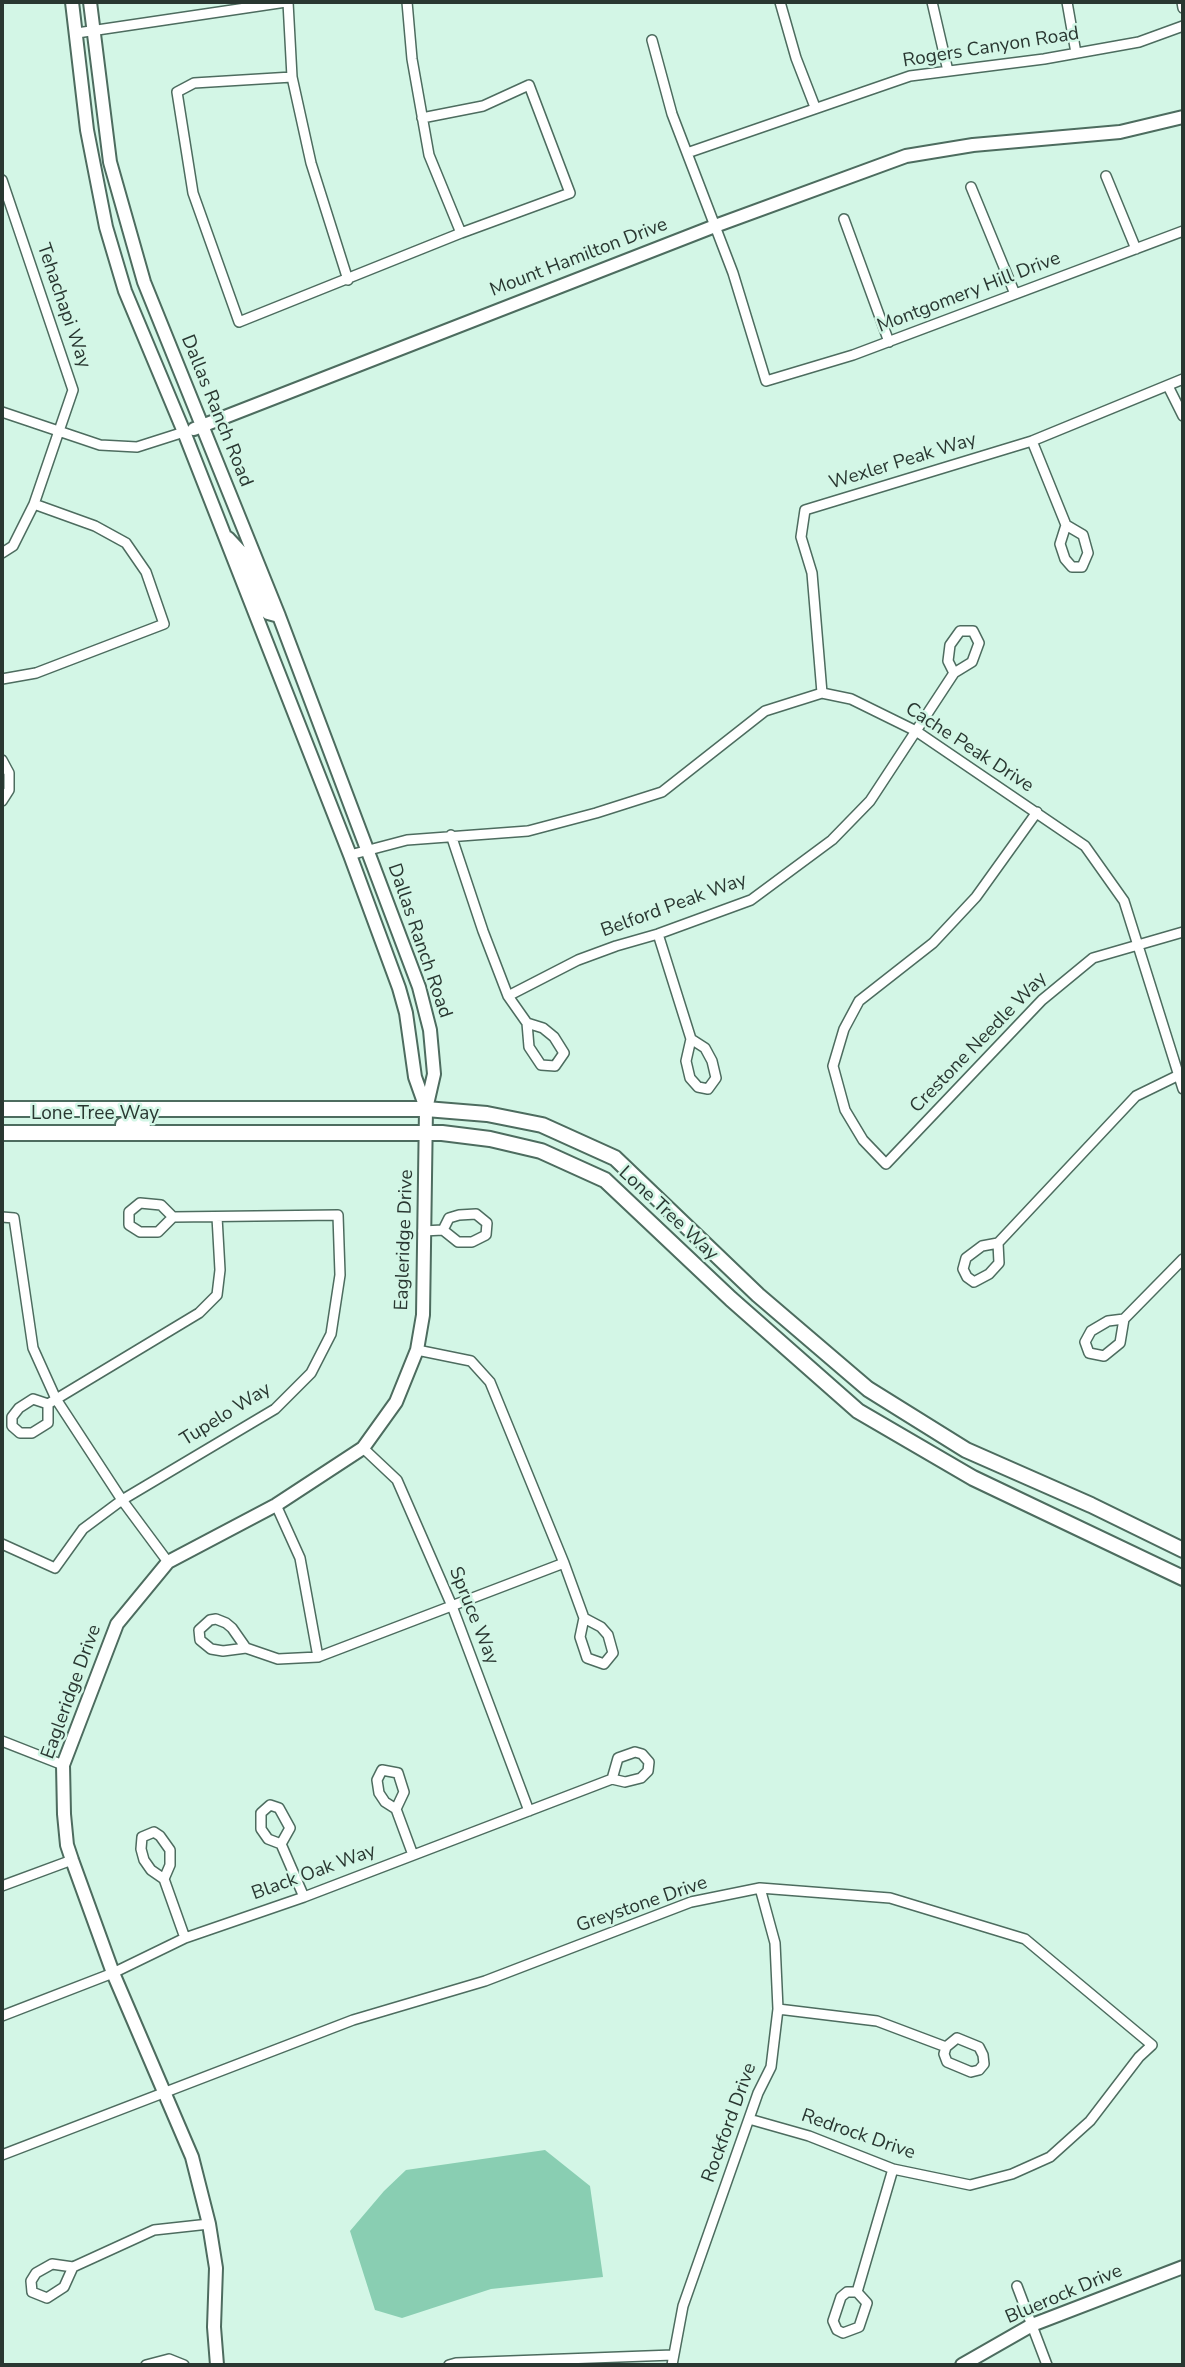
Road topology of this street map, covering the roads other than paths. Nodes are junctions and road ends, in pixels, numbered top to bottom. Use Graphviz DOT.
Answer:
graph roads {
  1 [pos="72,2"];
  2 [pos="90,2"];
  3 [pos="287,2"];
  4 [pos="407,2"];
  5 [pos="780,2"];
  6 [pos="932,2"];
  7 [pos="1067,2"];
  8 [pos="1182,2"];
  9 [pos="1183,8"];
  10 [pos="1183,26"];
  11 [pos="93,30"];
  12 [pos="77,33"];
  13 [pos="652,40"];
  14 [pos="1076,53"];
  15 [pos="948,71"];
  16 [pos="292,77"];
  17 [pos="815,107"];
  18 [pos="1183,117"];
  19 [pos="422,118"];
  20 [pos="687,152"];
  21 [pos="1106,176"];
  22 [pos="2,180"];
  23 [pos="971,187"];
  24 [pos="844,219"];
  25 [pos="715,226"];
  26 [pos="1183,231"];
  27 [pos="461,233"];
  28 [pos="1136,249"];
  29 [pos="348,280"];
  30 [pos="1015,294"];
  31 [pos="888,342"];
  32 [pos="1183,379"];
  33 [pos="1168,386"];
  34 [pos="2,412"];
  35 [pos="1183,416"];
  36 [pos="200,426"];
  37 [pos="58,430"];
  38 [pos="184,432"];
  39 [pos="1032,441"];
  40 [pos="34,504"];
  41 [pos="1066,525"];
  42 [pos="222,532"];
  43 [pos="2,553"];
  44 [pos="279,616"];
  45 [pos="954,673"];
  46 [pos="2,679"];
  47 [pos="822,693"];
  48 [pos="916,731"];
  49 [pos="2,760"];
  50 [pos="2,801"];
  51 [pos="1037,812"];
  52 [pos="452,835"];
  53 [pos="366,849"];
  54 [pos="350,855"];
  55 [pos="1183,932"];
  56 [pos="658,934"];
  57 [pos="1139,944"];
  58 [pos="508,996"];
  59 [pos="527,1024"];
  60 [pos="691,1039"];
  61 [pos="1179,1075"];
  62 [pos="1183,1089"];
  63 [pos="426,1108"];
  64 [pos="2,1109"];
  65 [pos="152,1109"];
  66 [pos="2,1133"];
  67 [pos="53,1133"];
  68 [pos="426,1133"];
  69 [pos="2,1217"];
  70 [pos="173,1217"];
  71 [pos="216,1217"];
  72 [pos="443,1230"];
  73 [pos="423,1231"];
  74 [pos="998,1243"];
  75 [pos="1183,1259"];
  76 [pos="1124,1319"];
  77 [pos="417,1350"];
  78 [pos="52,1402"];
  79 [pos="363,1448"];
  80 [pos="122,1500"];
  81 [pos="276,1505"];
  82 [pos="2,1544"];
  83 [pos="1183,1550"];
  84 [pos="168,1562"];
  85 [pos="564,1563"];
  86 [pos="1183,1578"];
  87 [pos="452,1606"];
  88 [pos="584,1618"];
  89 [pos="246,1648"];
  90 [pos="318,1657"];
  91 [pos="2,1741"];
  92 [pos="63,1765"];
  93 [pos="612,1779"];
  94 [pos="396,1809"];
  95 [pos="529,1811"];
  96 [pos="281,1844"];
  97 [pos="413,1854"];
  98 [pos="72,1860"];
  99 [pos="164,1879"];
  100 [pos="2,1885"];
  101 [pos="760,1888"];
  102 [pos="304,1897"];
  103 [pos="185,1938"];
  104 [pos="113,1973"];
  105 [pos="778,2009"];
  106 [pos="2,2016"];
  107 [pos="1152,2045"];
  108 [pos="946,2047"];
  109 [pos="166,2094"];
  110 [pos="749,2119"];
  111 [pos="2,2155"];
  112 [pos="893,2169"];
  113 [pos="209,2224"];
  114 [pos="73,2267"];
  115 [pos="1183,2267"];
  116 [pos="1017,2286"];
  117 [pos="857,2292"];
  118 [pos="1032,2325"];
  119 [pos="673,2360"];
  120 [pos="146,2365"];
  121 [pos="184,2365"];
  122 [pos="216,2365"];
  123 [pos="449,2365"];
  124 [pos="962,2365"];
  125 [pos="1047,2365"];
  1 -- 12 [label="street, Dallas Ranch Road"];
  2 -- 11 [label="street, Dallas Ranch Road"];
  3 -- 11 [label="street"];
  3 -- 16 [label="street"];
  4 -- 19 [label="street"];
  5 -- 17 [label="street"];
  6 -- 15 [label="street"];
  7 -- 14 [label="street"];
  8 -- 9 [label="street"];
  10 -- 14 [label="street, Rogers Canyon Road"];
  11 -- 12 [label="street"];
  11 -- 36 [label="street, Dallas Ranch Road"];
  12 -- 38 [label="street, Dallas Ranch Road"];
  13 -- 20 [label="street"];
  14 -- 15 [label="street, Rogers Canyon Road"];
  15 -- 17 [label="street, Rogers Canyon Road"];
  16 -- 29 [label="street"];
  16 -- 29 [label="street"];
  17 -- 20 [label="street, Rogers Canyon Road"];
  18 -- 25 [label="street, Mount Hamilton Drive"];
  19 -- 27 [label="street"];
  19 -- 27 [label="street"];
  20 -- 25 [label="street"];
  21 -- 28 [label="street"];
  22 -- 37 [label="street, Tehachapi Way"];
  23 -- 30 [label="street"];
  24 -- 31 [label="street"];
  25 -- 31 [label="street, Montgomery Hill Drive"];
  25 -- 36 [label="street, Mount Hamilton Drive"];
  26 -- 28 [label="street, Montgomery Hill Drive"];
  27 -- 29 [label="street"];
  28 -- 30 [label="street, Montgomery Hill Drive"];
  30 -- 31 [label="street, Montgomery Hill Drive"];
  32 -- 33 [label="street, Wexler Peak Way"];
  33 -- 35 [label="street"];
  33 -- 39 [label="street, Wexler Peak Way"];
  34 -- 37 [label="street, Mount Hamilton Drive"];
  36 -- 38 [label="street, Mount Hamilton Drive"];
  36 -- 44 [label="street, Dallas Ranch Road"];
  37 -- 38 [label="street, Mount Hamilton Drive"];
  37 -- 40 [label="street, Tehachapi Way"];
  38 -- 42 [label="street, Dallas Ranch Road"];
  39 -- 41 [label="street"];
  39 -- 47 [label="street, Wexler Peak Way"];
  40 -- 43 [label="street, Tehachapi Way"];
  40 -- 46 [label="street"];
  42 -- 44 [label="street"];
  42 -- 54 [label="street, Dallas Ranch Road"];
  44 -- 53 [label="street, Dallas Ranch Road"];
  45 -- 45 [label="street, Belford Peak Way"];
  45 -- 48 [label="street, Belford Peak Way"];
  47 -- 48 [label="street, Cache Peak Drive"];
  47 -- 52 [label="street"];
  48 -- 51 [label="street, Cache Peak Drive"];
  48 -- 56 [label="street, Belford Peak Way"];
  49 -- 50 [label="street"];
  51 -- 57 [label="street, Cache Peak Drive"];
  51 -- 57 [label="street, Crestone Needle Way"];
  52 -- 53 [label="street"];
  52 -- 58 [label="street"];
  53 -- 54 [label="street"];
  53 -- 63 [label="street, Dallas Ranch Road"];
  54 -- 63 [label="street, Dallas Ranch Road"];
  55 -- 57 [label="street, Crestone Needle Way"];
  56 -- 58 [label="street, Belford Peak Way"];
  56 -- 60 [label="street"];
  57 -- 61 [label="street, Cache Peak Drive"];
  58 -- 59 [label="street"];
  59 -- 59 [label="street"];
  60 -- 60 [label="street"];
  61 -- 62 [label="street, Cache Peak Drive"];
  61 -- 74 [label="street"];
  63 -- 65 [label="main road, Lone Tree Way"];
  63 -- 68 [label="street, Eagleridge Drive"];
  63 -- 83 [label="main road, Lone Tree Way"];
  64 -- 65 [label="main road, Lone Tree Way"];
  65 -- 67 [label="main road"];
  66 -- 67 [label="main road, Lone Tree Way"];
  67 -- 68 [label="main road, Lone Tree Way"];
  68 -- 73 [label="street, Eagleridge Drive"];
  68 -- 86 [label="main road, Lone Tree Way"];
  69 -- 78 [label="street"];
  70 -- 70 [label="street"];
  70 -- 71 [label="street"];
  71 -- 78 [label="street"];
  71 -- 80 [label="street, Tupelo Way"];
  72 -- 72 [label="street"];
  72 -- 73 [label="street"];
  73 -- 77 [label="street, Eagleridge Drive"];
  74 -- 74 [label="street"];
  75 -- 76 [label="street"];
  76 -- 76 [label="street"];
  77 -- 79 [label="street, Eagleridge Drive"];
  77 -- 85 [label="street"];
  78 -- 78 [label="street"];
  78 -- 80 [label="street"];
  79 -- 81 [label="street, Eagleridge Drive"];
  79 -- 87 [label="street, Spruce Way"];
  80 -- 82 [label="street, Tupelo Way"];
  80 -- 84 [label="street"];
  81 -- 84 [label="street, Eagleridge Drive"];
  81 -- 90 [label="street"];
  84 -- 92 [label="street, Eagleridge Drive"];
  85 -- 87 [label="street"];
  85 -- 88 [label="street"];
  87 -- 90 [label="street"];
  87 -- 95 [label="street, Spruce Way"];
  88 -- 88 [label="street"];
  89 -- 89 [label="street"];
  89 -- 90 [label="street"];
  91 -- 92 [label="street"];
  92 -- 98 [label="street, Eagleridge Drive"];
  93 -- 95 [label="street, Black Oak Way"];
  94 -- 97 [label="street"];
  95 -- 97 [label="street, Black Oak Way"];
  96 -- 102 [label="street"];
  97 -- 102 [label="street, Black Oak Way"];
  98 -- 100 [label="street"];
  98 -- 104 [label="street, Eagleridge Drive"];
  99 -- 99 [label="street"];
  99 -- 103 [label="street"];
  101 -- 105 [label="street, Rockford Drive"];
  101 -- 107 [label="street, Greystone Drive"];
  101 -- 109 [label="street, Greystone Drive"];
  102 -- 103 [label="street, Black Oak Way"];
  103 -- 104 [label="street, Black Oak Way"];
  104 -- 106 [label="street, Black Oak Way"];
  104 -- 109 [label="street, Eagleridge Drive"];
  105 -- 108 [label="street"];
  105 -- 110 [label="street, Rockford Drive"];
  107 -- 112 [label="street, Redrock Drive"];
  108 -- 108 [label="street"];
  109 -- 111 [label="street, Greystone Drive"];
  109 -- 113 [label="street, Eagleridge Drive"];
  110 -- 112 [label="street, Redrock Drive"];
  110 -- 119 [label="street, Rockford Drive"];
  112 -- 117 [label="street"];
  113 -- 114 [label="street"];
  113 -- 122 [label="street, Eagleridge Drive"];
  114 -- 114 [label="street"];
  115 -- 118 [label="street, Bluerock Drive"];
  116 -- 118 [label="street"];
  117 -- 117 [label="street"];
  118 -- 124 [label="street, Bluerock Drive"];
  118 -- 125 [label="street"];
  119 -- 123 [label="street"];
  120 -- 121 [label="street"];
}
